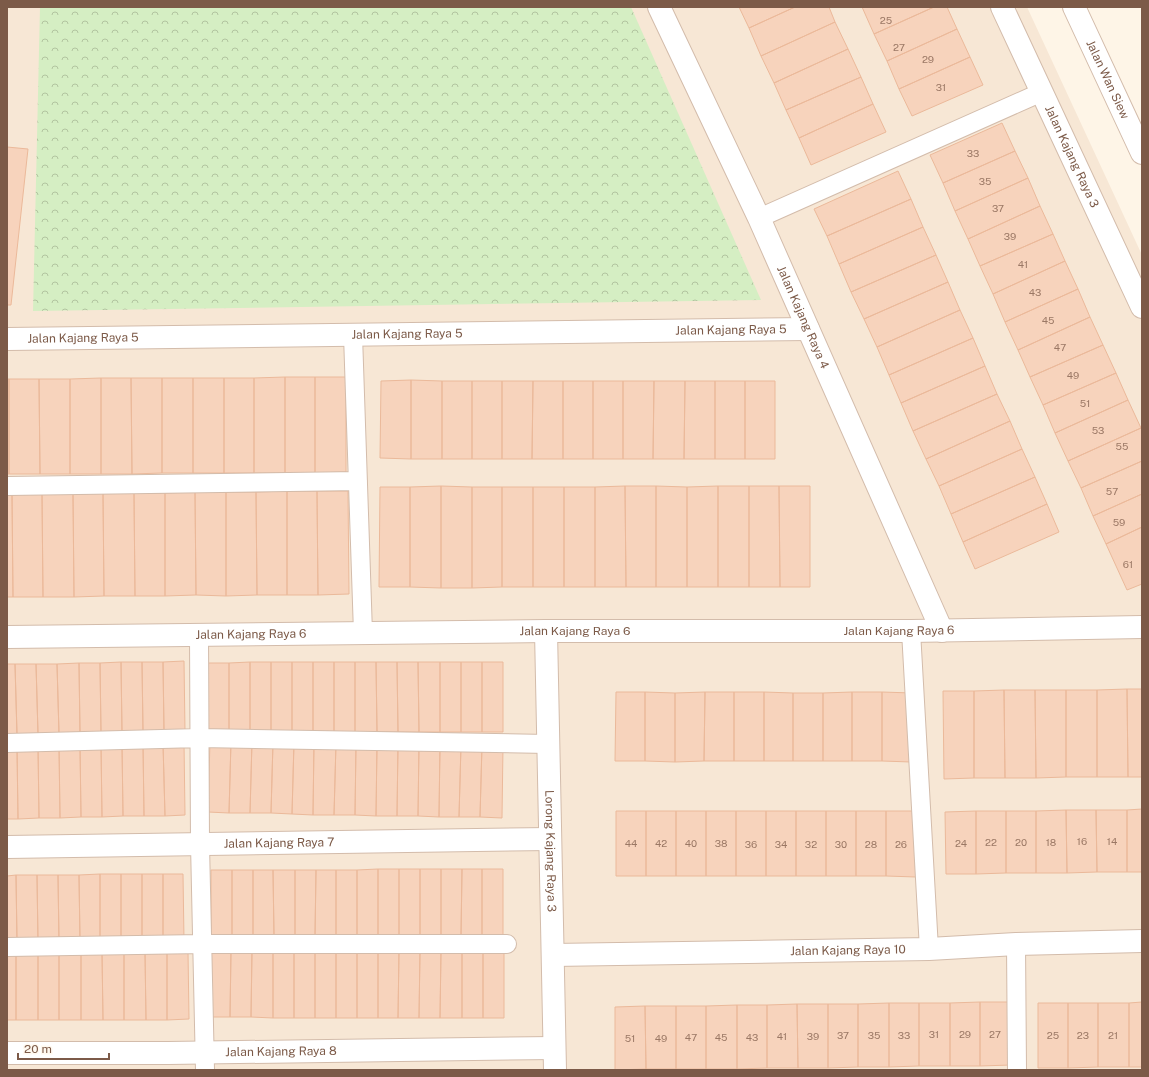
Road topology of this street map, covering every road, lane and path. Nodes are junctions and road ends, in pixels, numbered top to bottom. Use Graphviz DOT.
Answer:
graph roads {
  1 [pos="659,7"];
  2 [pos="1002,7"];
  3 [pos="1074,7"];
  4 [pos="1042,92"];
  5 [pos="1142,153"];
  6 [pos="759,218"];
  7 [pos="1142,307"];
  8 [pos="808,329"];
  9 [pos="353,334"];
  10 [pos="7,339"];
  11 [pos="358,481"];
  12 [pos="7,486"];
  13 [pos="1142,627"];
  14 [pos="942,630"];
  15 [pos="546,631"];
  16 [pos="911,631"];
  17 [pos="362,633"];
  18 [pos="199,635"];
  19 [pos="7,637"];
  20 [pos="200,738"];
  21 [pos="7,743"];
  22 [pos="548,744"];
  23 [pos="550,839"];
  24 [pos="200,844"];
  25 [pos="7,847"];
  26 [pos="1142,941"];
  27 [pos="202,944"];
  28 [pos="507,944"];
  29 [pos="1016,944"];
  30 [pos="7,947"];
  31 [pos="929,949"];
  32 [pos="553,955"];
  33 [pos="554,1048"];
  34 [pos="7,1053"];
  35 [pos="205,1061"];
  36 [pos="555,1070"];
  37 [pos="1017,1070"];
  1 -- 6 [label="street, Jalan Kajang Raya 4"];
  2 -- 4 [label="street, Jalan Kajang Raya 3"];
  3 -- 5 [label="street, Jalan Wan Siew"];
  4 -- 6 [label="lane"];
  4 -- 7 [label="street, Jalan Kajang Raya 3"];
  6 -- 8 [label="street, Jalan Kajang Raya 4"];
  8 -- 9 [label="street, Jalan Kajang Raya 5"];
  8 -- 14 [label="street, Jalan Kajang Raya 4"];
  9 -- 10 [label="street, Jalan Kajang Raya 5"];
  9 -- 11 [label="lane"];
  11 -- 12 [label="lane"];
  11 -- 17 [label="lane"];
  13 -- 14 [label="street, Jalan Kajang Raya 6"];
  14 -- 16 [label="street, Jalan Kajang Raya 6"];
  15 -- 16 [label="street, Jalan Kajang Raya 6"];
  15 -- 17 [label="street, Jalan Kajang Raya 6"];
  15 -- 22 [label="street, Lorong Kajang Raya 3"];
  16 -- 31 [label="lane"];
  17 -- 18 [label="street, Jalan Kajang Raya 6"];
  18 -- 19 [label="street, Jalan Kajang Raya 6"];
  18 -- 20 [label="lane"];
  20 -- 21 [label="lane"];
  20 -- 22 [label="lane"];
  20 -- 24 [label="lane"];
  22 -- 23 [label="street, Lorong Kajang Raya 3"];
  23 -- 24 [label="street, Jalan Kajang Raya 7"];
  23 -- 32 [label="street, Lorong Kajang Raya 3"];
  24 -- 25 [label="street, Jalan Kajang Raya 7"];
  24 -- 27 [label="lane"];
  26 -- 29 [label="street, Jalan Kajang Raya 10"];
  27 -- 28 [label="lane"];
  27 -- 30 [label="lane"];
  27 -- 35 [label="lane"];
  29 -- 31 [label="street, Jalan Kajang Raya 10"];
  29 -- 37 [label="lane"];
  31 -- 32 [label="street, Jalan Kajang Raya 10"];
  32 -- 33 [label="street, Lorong Kajang Raya 3"];
  33 -- 35 [label="street, Jalan Kajang Raya 8"];
  33 -- 36 [label="street, Lorong Kajang Raya 3"];
  34 -- 35 [label="street, Jalan Kajang Raya 8"];
}
